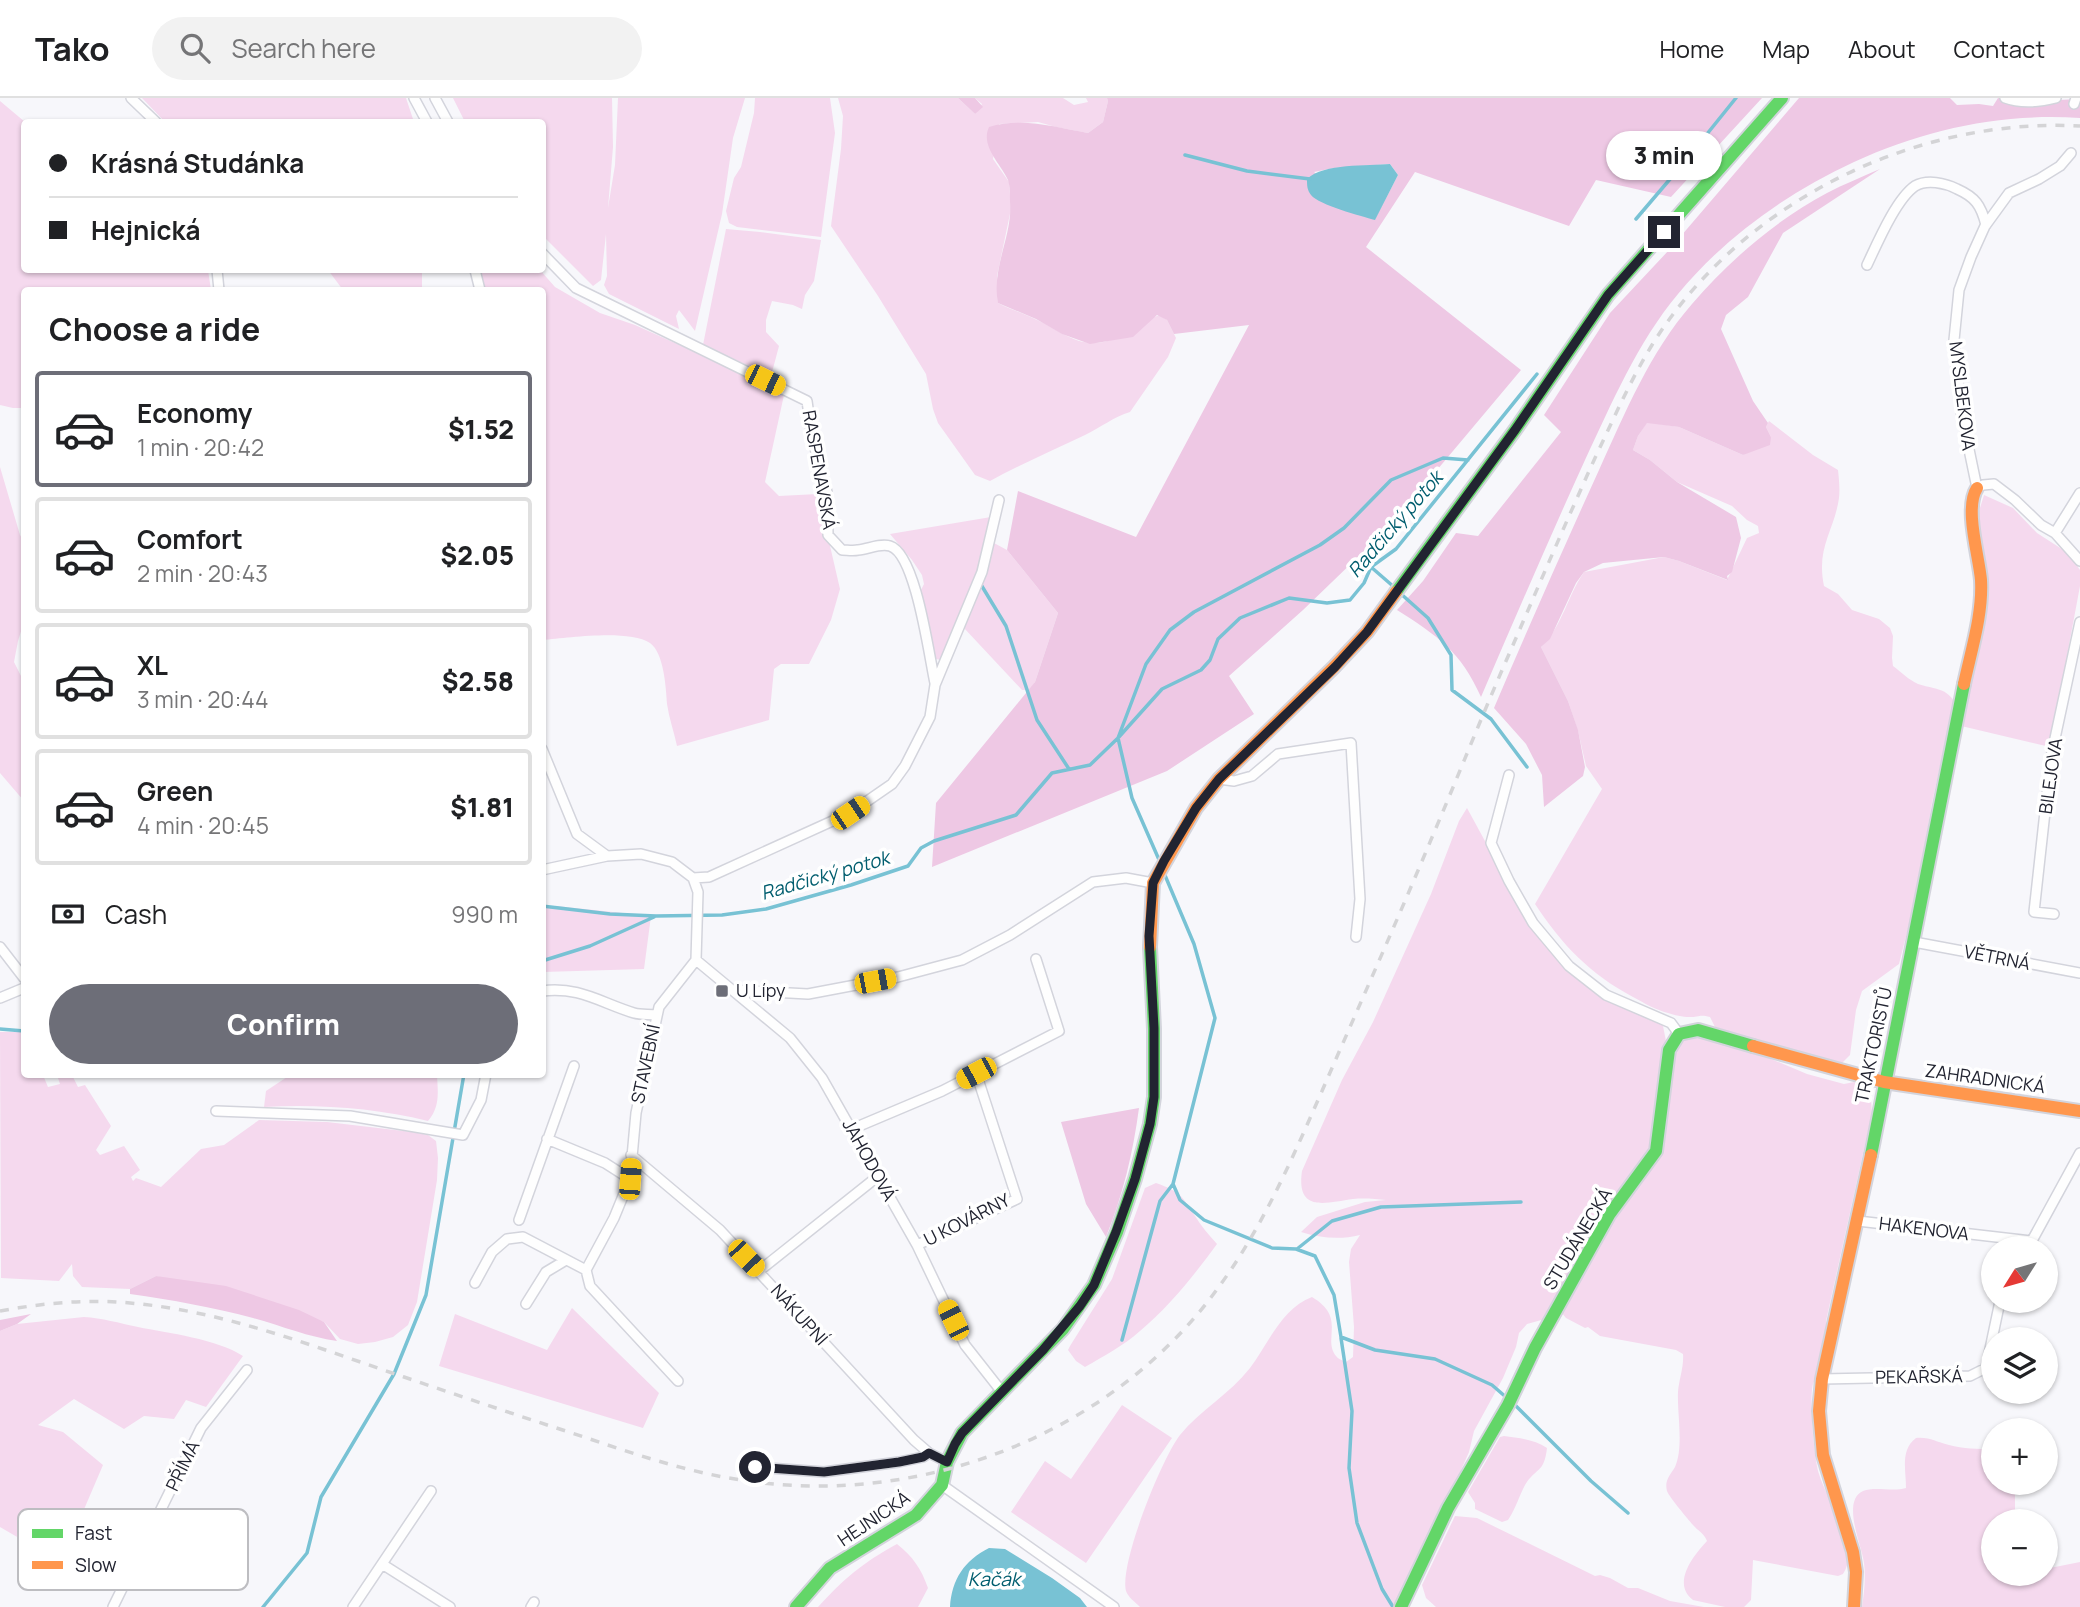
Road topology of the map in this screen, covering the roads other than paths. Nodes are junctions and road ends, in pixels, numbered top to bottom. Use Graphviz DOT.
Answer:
graph roads {
  1 [pos="131,98"];
  2 [pos="414,98"];
  3 [pos="435,98"];
  4 [pos="1782,98"];
  5 [pos="2005,98"];
  6 [pos="2056,98"];
  7 [pos="153,119"];
  8 [pos="425,119"];
  9 [pos="446,119"];
  10 [pos="2071,153"];
  11 [pos="1986,225"];
  12 [pos="546,257"];
  13 [pos="1867,265"];
  14 [pos="1977,488"];
  15 [pos="2080,493"];
  16 [pos="999,500"];
  17 [pos="2055,533"];
  18 [pos="2080,561"];
  19 [pos="2080,622"];
  20 [pos="935,685"];
  21 [pos="546,766"];
  22 [pos="1509,775"];
  23 [pos="1219,779"];
  24 [pos="607,856"];
  25 [pos="546,869"];
  26 [pos="693,878"];
  27 [pos="1153,883"];
  28 [pos="2054,914"];
  29 [pos="1356,937"];
  30 [pos="1914,942"];
  31 [pos="0,947"];
  32 [pos="1037,959"];
  33 [pos="696,960"];
  34 [pos="2080,973"];
  35 [pos="21,974"];
  36 [pos="21,989"];
  37 [pos="546,990"];
  38 [pos="731,990"];
  39 [pos="0,998"];
  40 [pos="656,1015"];
  41 [pos="1679,1034"];
  42 [pos="574,1066"];
  43 [pos="976,1073"];
  44 [pos="485,1078"];
  45 [pos="1884,1082"];
  46 [pos="216,1111"];
  47 [pos="2080,1111"];
  48 [pos="852,1129"];
  49 [pos="547,1139"];
  50 [pos="2080,1153"];
  51 [pos="632,1155"];
  52 [pos="877,1177"];
  53 [pos="630,1179"];
  54 [pos="519,1220"];
  55 [pos="1858,1221"];
  56 [pos="2034,1236"];
  57 [pos="1981,1237"];
  58 [pos="917,1245"];
  59 [pos="566,1260"];
  60 [pos="586,1270"];
  61 [pos="760,1271"];
  62 [pos="475,1283"];
  63 [pos="526,1304"];
  64 [pos="1998,1313"];
  65 [pos="247,1370"];
  66 [pos="1822,1379"];
  67 [pos="678,1381"];
  68 [pos="1002,1392"];
  69 [pos="929,1453"];
  70 [pos="947,1462"];
  71 [pos="755,1467"];
  72 [pos="942,1485"];
  73 [pos="431,1491"];
  74 [pos="161,1509"];
  75 [pos="382,1564"];
  76 [pos="121,1590"];
  77 [pos="113,1607"];
  78 [pos="353,1607"];
  79 [pos="450,1607"];
  80 [pos="796,1607"];
  81 [pos="1114,1607"];
  82 [pos="1401,1607"];
  83 [pos="1854,1607"];
  1 -- 7 [label="street"];
  2 -- 8 [label="street"];
  3 -- 9 [label="street"];
  4 -- 23 [label="street, HEJNICKÁ"];
  5 -- 6 [label="street"];
  10 -- 11 [label="street, MYSLBEKOVA"];
  11 -- 13 [label="street"];
  11 -- 14 [label="street, MYSLBEKOVA"];
  12 -- 20 [label="street, RASPENAVSKÁ"];
  14 -- 17 [label="street"];
  14 -- 30 [label="street, TRAKTORISTŮ"];
  15 -- 17 [label="street"];
  16 -- 20 [label="street, RASPENAVSKÁ"];
  17 -- 18 [label="street"];
  19 -- 28 [label="street, BILEJOVA"];
  20 -- 26 [label="street, RASPENAVSKÁ"];
  21 -- 24 [label="street"];
  22 -- 41 [label="street"];
  23 -- 27 [label="street, HEJNICKÁ"];
  23 -- 29 [label="street"];
  24 -- 25 [label="street"];
  24 -- 26 [label="street"];
  26 -- 33 [label="street"];
  27 -- 38 [label="street"];
  27 -- 68 [label="street, HEJNICKÁ"];
  30 -- 34 [label="street, VĚTRNÁ"];
  30 -- 45 [label="street, TRAKTORISTŮ"];
  31 -- 35 [label="street"];
  32 -- 43 [label="street"];
  33 -- 38 [label="street, JAHODOVÁ"];
  33 -- 40 [label="street, STAVEBNÍ"];
  36 -- 39 [label="street"];
  37 -- 40 [label="street"];
  38 -- 48 [label="street, JAHODOVÁ"];
  40 -- 51 [label="street, STAVEBNÍ"];
  41 -- 45 [label="street"];
  41 -- 82 [label="street, STUDÁNECKÁ"];
  42 -- 49 [label="street"];
  43 -- 48 [label="street"];
  43 -- 58 [label="street, U KOVÁRNY"];
  44 -- 46 [label="street"];
  45 -- 47 [label="street, ZAHRADNICKÁ"];
  45 -- 55 [label="street, TRAKTORISTŮ"];
  48 -- 52 [label="street, JAHODOVÁ"];
  49 -- 53 [label="street"];
  49 -- 54 [label="street"];
  50 -- 56 [label="street"];
  51 -- 53 [label="street, STAVEBNÍ"];
  51 -- 61 [label="street, NÁKUPNÍ"];
  52 -- 58 [label="street, JAHODOVÁ"];
  52 -- 61 [label="street"];
  53 -- 60 [label="street, STAVEBNÍ"];
  55 -- 57 [label="street, HAKENOVA"];
  55 -- 66 [label="street, TRAKTORISTŮ"];
  58 -- 68 [label="street, JAHODOVÁ"];
  59 -- 60 [label="street"];
  59 -- 62 [label="street"];
  59 -- 63 [label="street"];
  60 -- 67 [label="street"];
  61 -- 69 [label="street, NÁKUPNÍ"];
  64 -- 66 [label="street, PEKAŘSKÁ"];
  65 -- 74 [label="street, PŘÍMÁ"];
  66 -- 83 [label="street, TRAKTORISTŮ"];
  68 -- 70 [label="street, HEJNICKÁ"];
  69 -- 70 [label="street, NÁKUPNÍ"];
  69 -- 71 [label="street"];
  70 -- 72 [label="street, HEJNICKÁ"];
  72 -- 80 [label="street, HEJNICKÁ"];
  72 -- 81 [label="street"];
  73 -- 75 [label="street"];
  75 -- 78 [label="street"];
  75 -- 79 [label="street"];
  76 -- 77 [label="street, PŘÍMÁ"];
}
